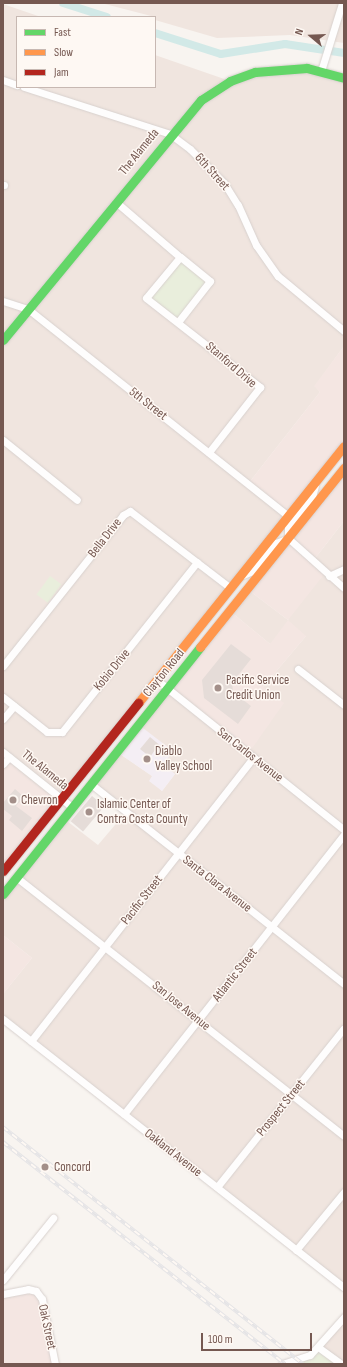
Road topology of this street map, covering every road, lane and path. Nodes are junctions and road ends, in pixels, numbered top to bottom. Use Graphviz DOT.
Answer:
graph roads {
  1 [pos="342,3"];
  2 [pos="321,71"];
  3 [pos="344,78"];
  4 [pos="3,80"];
  5 [pos="16,85"];
  6 [pos="27,88"];
  7 [pos="170,134"];
  8 [pos="116,202"];
  9 [pos="180,257"];
  10 [pos="3,301"];
  11 [pos="28,309"];
  12 [pos="178,322"];
  13 [pos="344,331"];
  14 [pos="3,340"];
  15 [pos="3,440"];
  16 [pos="344,446"];
  17 [pos="209,452"];
  18 [pos="344,468"];
  19 [pos="317,480"];
  20 [pos="77,500"];
  21 [pos="288,516"];
  22 [pos="288,538"];
  23 [pos="197,562"];
  24 [pos="344,569"];
  25 [pos="239,576"];
  26 [pos="329,576"];
  27 [pos="230,588"];
  28 [pos="344,588"];
  29 [pos="3,666"];
  30 [pos="298,669"];
  31 [pos="157,680"];
  32 [pos="168,690"];
  33 [pos="3,697"];
  34 [pos="344,705"];
  35 [pos="14,706"];
  36 [pos="3,719"];
  37 [pos="6,755"];
  38 [pos="254,758"];
  39 [pos="3,764"];
  40 [pos="91,784"];
  41 [pos="60,799"];
  42 [pos="72,807"];
  43 [pos="344,830"];
  44 [pos="344,834"];
  45 [pos="179,853"];
  46 [pos="3,871"];
  47 [pos="16,877"];
  48 [pos="3,894"];
  49 [pos="272,927"];
  50 [pos="106,946"];
  51 [pos="344,984"];
  52 [pos="3,1019"];
  53 [pos="199,1020"];
  54 [pos="344,1028"];
  55 [pos="31,1041"];
  56 [pos="292,1094"];
  57 [pos="124,1114"];
  58 [pos="344,1136"];
  59 [pos="217,1187"];
  60 [pos="344,1192"];
  61 [pos="53,1218"];
  62 [pos="296,1250"];
  63 [pos="3,1280"];
  64 [pos="344,1287"];
  65 [pos="3,1294"];
  66 [pos="344,1317"];
  67 [pos="318,1347"];
  68 [pos="55,1364"];
  69 [pos="282,1364"];
  70 [pos="340,1364"];
  1 -- 2 [label="street"];
  2 -- 3 [label="main road, The Alameda"];
  2 -- 7 [label="main road, The Alameda"];
  4 -- 5 [label="street"];
  6 -- 7 [label="street, 6th Street"];
  7 -- 8 [label="main road, The Alameda"];
  7 -- 13 [label="street, 6th Street"];
  8 -- 9 [label="street"];
  8 -- 11 [label="main road, The Alameda"];
  9 -- 12 [label="street"];
  9 -- 12 [label="street, Stanford Drive"];
  10 -- 11 [label="street, 5th Street"];
  11 -- 14 [label="main road, The Alameda"];
  11 -- 17 [label="street, 5th Street"];
  12 -- 17 [label="street, Stanford Drive"];
  15 -- 20 [label="street"];
  16 -- 19 [label="main road, Clayton Road"];
  17 -- 21 [label="street, 5th Street"];
  18 -- 22 [label="main road, Clayton Road"];
  19 -- 21 [label="main road, Clayton Road"];
  19 -- 22 [label="street"];
  21 -- 25 [label="main road, Clayton Road"];
  22 -- 25 [label="street"];
  22 -- 26 [label="street"];
  22 -- 32 [label="main road, Clayton Road"];
  23 -- 27 [label="street, Bella Drive"];
  23 -- 29 [label="street, Bella Drive"];
  23 -- 35 [label="street, Kobio Drive"];
  24 -- 26 [label="street"];
  25 -- 27 [label="main road, Clayton Road"];
  26 -- 28 [label="street"];
  27 -- 31 [label="main road, Clayton Road"];
  30 -- 34 [label="street"];
  31 -- 32 [label="street, San Carlos Avenue"];
  31 -- 41 [label="main road, Clayton Road"];
  32 -- 38 [label="street, San Carlos Avenue"];
  32 -- 40 [label="main road, Clayton Road"];
  33 -- 35 [label="street"];
  35 -- 36 [label="street"];
  37 -- 39 [label="street"];
  37 -- 41 [label="street, The Alameda"];
  38 -- 43 [label="street, San Carlos Avenue"];
  38 -- 45 [label="street, Pacific Street"];
  40 -- 42 [label="main road, Clayton Road"];
  40 -- 45 [label="street, Santa Clara Avenue"];
  41 -- 42 [label="street, The Alameda"];
  41 -- 46 [label="main road, Clayton Road"];
  42 -- 47 [label="main road, Clayton Road"];
  44 -- 49 [label="street, Atlantic Street"];
  45 -- 49 [label="street, Santa Clara Avenue"];
  45 -- 50 [label="street, Pacific Street"];
  47 -- 48 [label="main road, Clayton Road"];
  47 -- 50 [label="street, San Jose Avenue"];
  49 -- 51 [label="street, Santa Clara Avenue"];
  49 -- 53 [label="street, Atlantic Street"];
  50 -- 53 [label="street, San Jose Avenue"];
  50 -- 55 [label="street, Pacific Street"];
  52 -- 55 [label="street, Oakland Avenue"];
  53 -- 56 [label="street, San Jose Avenue"];
  53 -- 57 [label="street, Atlantic Street"];
  54 -- 56 [label="street, Prospect Street"];
  55 -- 57 [label="street, Oakland Avenue"];
  56 -- 58 [label="street, San Jose Avenue"];
  56 -- 59 [label="street, Prospect Street"];
  57 -- 59 [label="street, Oakland Avenue"];
  59 -- 62 [label="street, Oakland Avenue"];
  60 -- 62 [label="street"];
  61 -- 63 [label="street"];
  62 -- 64 [label="street, Oakland Avenue"];
  65 -- 68 [label="street, Oak Street"];
  66 -- 67 [label="street"];
  67 -- 69 [label="street"];
  67 -- 70 [label="street"];
}
